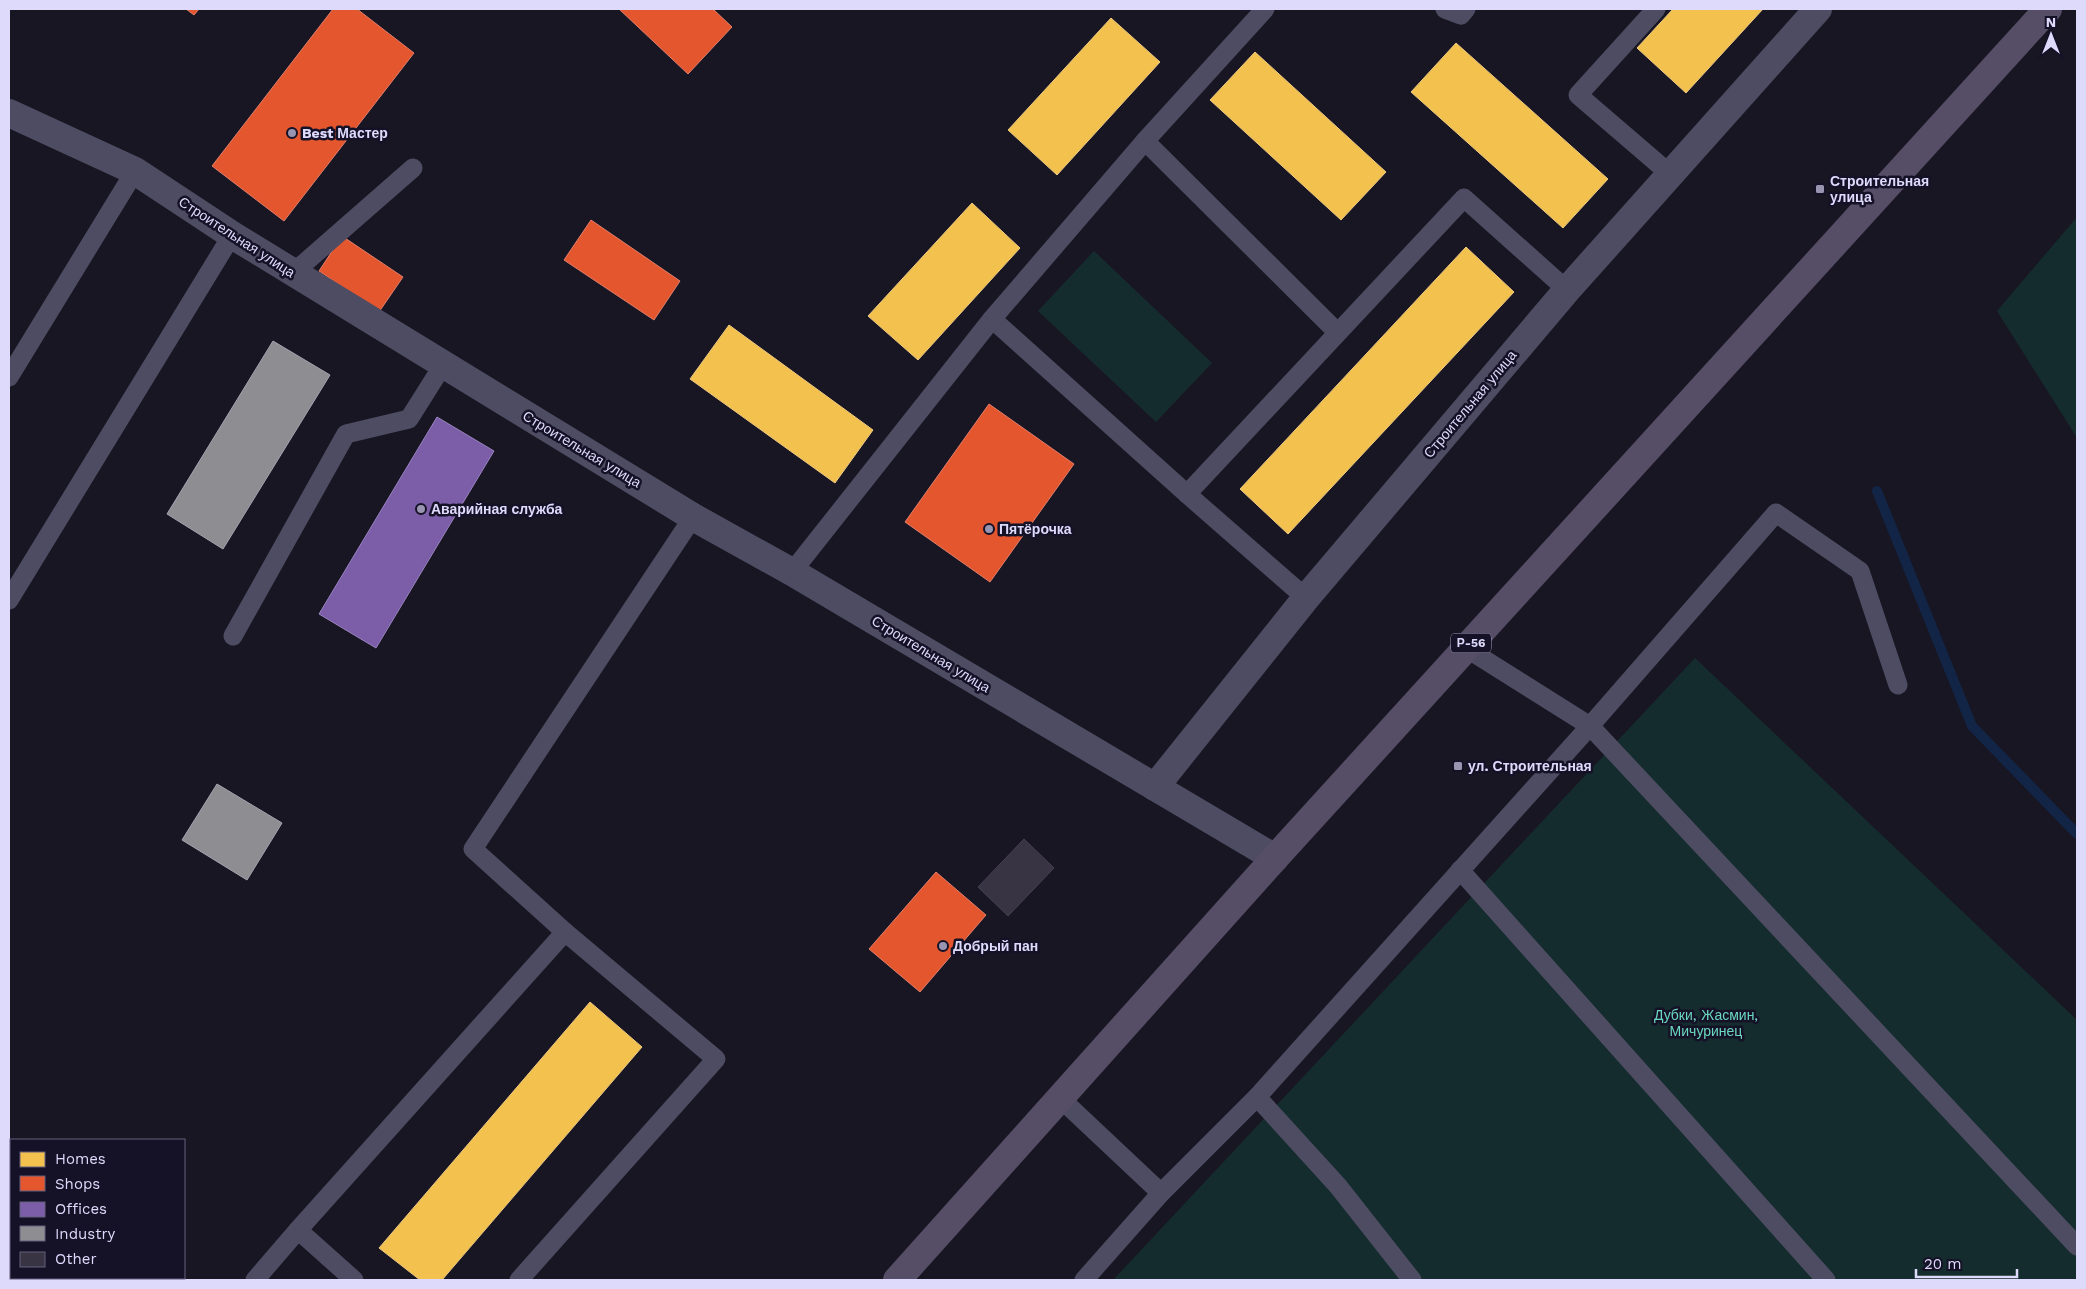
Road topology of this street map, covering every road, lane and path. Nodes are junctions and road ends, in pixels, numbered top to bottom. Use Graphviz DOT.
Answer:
graph roads {
  1 [pos="1265,9"];
  2 [pos="1445,9"];
  3 [pos="1466,9"];
  4 [pos="1656,9"];
  5 [pos="1818,9"];
  6 [pos="2048,9"];
  7 [pos="9,113"];
  8 [pos="1145,140"];
  9 [pos="413,168"];
  10 [pos="135,171"];
  11 [pos="1670,174"];
  12 [pos="232,235"];
  13 [pos="293,273"];
  14 [pos="1567,290"];
  15 [pos="992,319"];
  16 [pos="1337,332"];
  17 [pos="444,366"];
  18 [pos="9,377"];
  19 [pos="1187,494"];
  20 [pos="693,517"];
  21 [pos="792,572"];
  22 [pos="1306,598"];
  23 [pos="9,600"];
  24 [pos="234,636"];
  25 [pos="1466,648"];
  26 [pos="1898,685"];
  27 [pos="1590,726"];
  28 [pos="1155,786"];
  29 [pos="1275,858"];
  30 [pos="1460,870"];
  31 [pos="564,932"];
  32 [pos="1258,1097"];
  33 [pos="1060,1098"];
  34 [pos="1161,1193"];
  35 [pos="298,1230"];
  36 [pos="2077,1246"];
  37 [pos="255,1280"];
  38 [pos="354,1280"];
  39 [pos="519,1280"];
  40 [pos="897,1280"];
  41 [pos="1084,1280"];
  42 [pos="1412,1280"];
  43 [pos="1826,1280"];
  1 -- 8 [label="lane"];
  2 -- 3 [label="lane"];
  4 -- 11 [label="lane"];
  5 -- 11 [label="street, Строительная улица"];
  6 -- 25 [label="main road, Р-56"];
  7 -- 10 [label="street, Строительная улица"];
  8 -- 15 [label="lane"];
  8 -- 16 [label="lane"];
  9 -- 13 [label="lane"];
  10 -- 12 [label="street, Строительная улица"];
  10 -- 18 [label="lane"];
  11 -- 14 [label="street, Строительная улица"];
  12 -- 13 [label="street, Строительная улица"];
  12 -- 23 [label="lane"];
  13 -- 17 [label="street, Строительная улица"];
  14 -- 16 [label="lane"];
  14 -- 22 [label="street, Строительная улица"];
  15 -- 19 [label="lane"];
  15 -- 21 [label="lane"];
  16 -- 19 [label="lane"];
  17 -- 20 [label="street, Строительная улица"];
  17 -- 24 [label="lane"];
  19 -- 22 [label="lane"];
  20 -- 21 [label="street, Строительная улица"];
  20 -- 31 [label="lane"];
  21 -- 28 [label="street, Строительная улица"];
  22 -- 28 [label="street, Строительная улица"];
  25 -- 27 [label="lane"];
  25 -- 29 [label="main road, Р-56"];
  26 -- 27 [label="lane"];
  27 -- 30 [label="lane"];
  27 -- 36 [label="lane"];
  28 -- 29 [label="street, Строительная улица"];
  29 -- 33 [label="main road, Р-56"];
  30 -- 32 [label="lane"];
  30 -- 43 [label="lane"];
  31 -- 35 [label="lane"];
  31 -- 39 [label="lane"];
  32 -- 34 [label="lane"];
  32 -- 42 [label="lane"];
  33 -- 34 [label="lane"];
  33 -- 40 [label="main road, Р-56"];
  34 -- 41 [label="lane"];
  35 -- 37 [label="lane"];
  35 -- 38 [label="lane"];
}
